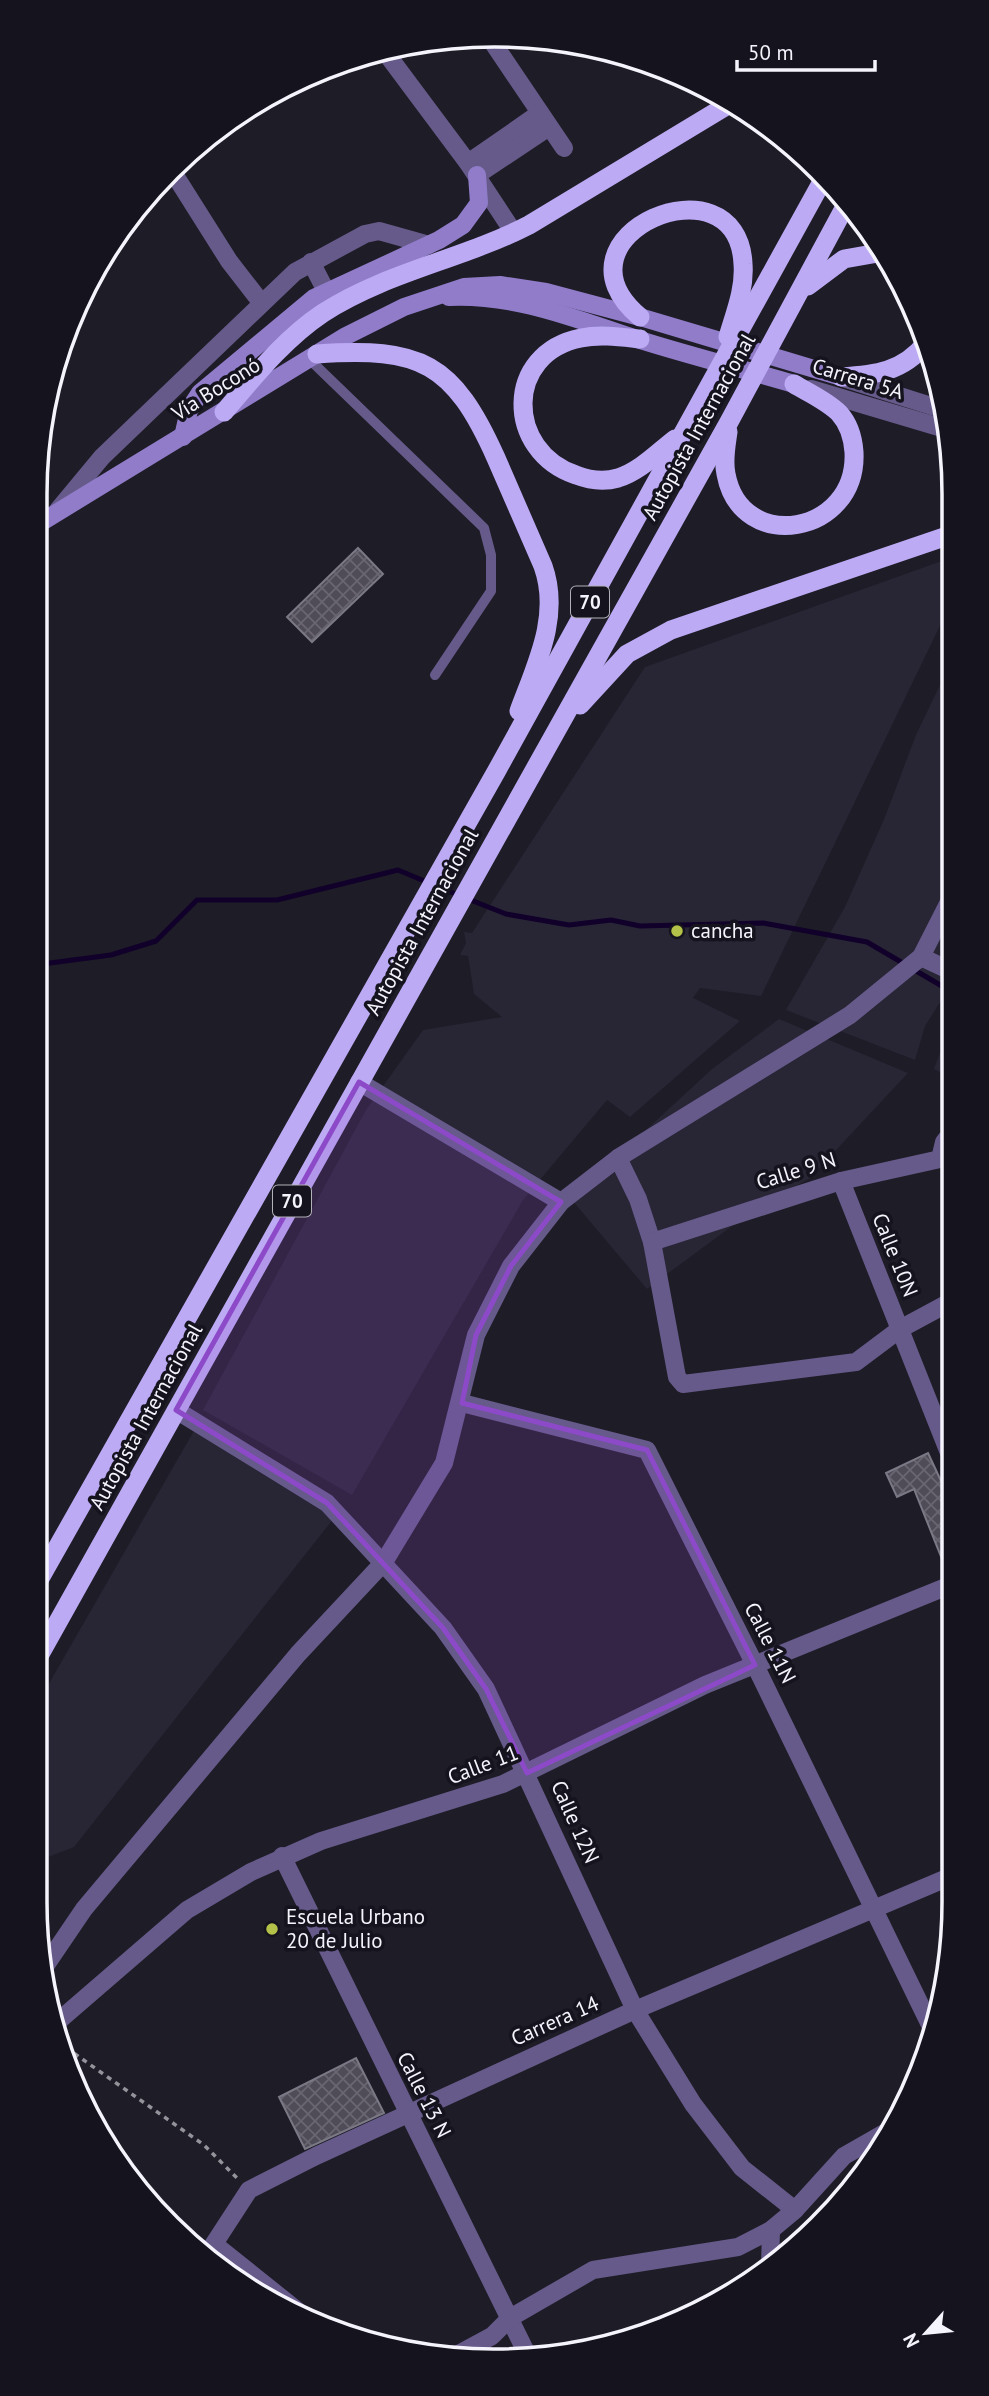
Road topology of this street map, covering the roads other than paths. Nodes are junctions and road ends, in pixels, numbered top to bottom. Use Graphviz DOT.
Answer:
graph roads {
  1 [pos="496,47"];
  2 [pos="391,59"];
  3 [pos="721,109"];
  4 [pos="545,120"];
  5 [pos="564,148"];
  6 [pos="473,169"];
  7 [pos="175,182"];
  8 [pos="819,186"];
  9 [pos="842,213"];
  10 [pos="514,233"];
  11 [pos="429,245"];
  12 [pos="871,254"];
  13 [pos="311,262"];
  14 [pos="326,291"];
  15 [pos="425,298"];
  16 [pos="748,298"];
  17 [pos="260,301"];
  18 [pos="792,305"];
  19 [pos="640,317"];
  20 [pos="640,340"];
  21 [pos="918,350"];
  22 [pos="312,356"];
  23 [pos="841,377"];
  24 [pos="794,384"];
  25 [pos="933,407"];
  26 [pos="224,412"];
  27 [pos="731,418"];
  28 [pos="687,426"];
  29 [pos="936,426"];
  30 [pos="183,437"];
  31 [pos="53,517"];
  32 [pos="47,520"];
  33 [pos="942,539"];
  34 [pos="435,675"];
  35 [pos="549,740"];
  36 [pos="496,772"];
  37 [pos="942,916"];
  38 [pos="921,957"];
  39 [pos="942,967"];
  40 [pos="359,1082"];
  41 [pos="618,1158"];
  42 [pos="942,1165"];
  43 [pos="841,1181"];
  44 [pos="561,1202"];
  45 [pos="652,1242"];
  46 [pos="942,1306"];
  47 [pos="900,1329"];
  48 [pos="462,1403"];
  49 [pos="176,1410"];
  50 [pos="942,1435"];
  51 [pos="384,1562"];
  52 [pos="47,1566"];
  53 [pos="942,1588"];
  54 [pos="47,1641"];
  55 [pos="755,1665"];
  56 [pos="527,1773"];
  57 [pos="282,1856"];
  58 [pos="942,1880"];
  59 [pos="874,1908"];
  60 [pos="51,1958"];
  61 [pos="635,2010"];
  62 [pos="62,2018"];
  63 [pos="927,2018"];
  64 [pos="406,2114"];
  65 [pos="873,2140"];
  66 [pos="795,2210"];
  67 [pos="771,2230"];
  68 [pos="211,2248"];
  69 [pos="770,2253"];
  70 [pos="510,2318"];
  71 [pos="470,2348"];
  72 [pos="524,2348"];
  1 -- 4 [label="street"];
  2 -- 6 [label="street"];
  3 -- 10 [label="highway"];
  4 -- 5 [label="street"];
  4 -- 6 [label="street"];
  6 -- 10 [label="street"];
  6 -- 11 [label="main road"];
  7 -- 17 [label="street"];
  8 -- 16 [label="highway, Autopista Internacional / 70"];
  9 -- 18 [label="highway, Autopista Internacional / 70"];
  10 -- 26 [label="highway"];
  11 -- 13 [label="street"];
  11 -- 14 [label="main road"];
  12 -- 18 [label="highway"];
  13 -- 14 [label="street"];
  13 -- 17 [label="street"];
  14 -- 30 [label="main road"];
  15 -- 19 [label="main road, Vía Boconó"];
  15 -- 20 [label="main road, Vía Boconó"];
  15 -- 22 [label="main road, Vía Boconó"];
  16 -- 19 [label="highway"];
  16 -- 28 [label="highway, Autopista Internacional / 70"];
  17 -- 31 [label="street"];
  18 -- 27 [label="highway, Autopista Internacional / 70"];
  19 -- 23 [label="main road, Vía Boconó"];
  20 -- 24 [label="main road, Vía Boconó"];
  20 -- 28 [label="highway"];
  21 -- 23 [label="highway"];
  22 -- 26 [label="main road, Vía Boconó"];
  22 -- 34 [label="lane"];
  22 -- 36 [label="highway"];
  23 -- 25 [label="street, Carrera 5A"];
  24 -- 27 [label="highway"];
  24 -- 29 [label="street, Carrera 5A"];
  26 -- 30 [label="main road, Vía Boconó"];
  27 -- 35 [label="highway, Autopista Internacional / 70"];
  28 -- 36 [label="highway, Autopista Internacional / 70"];
  30 -- 31 [label="main road, Vía Boconó"];
  31 -- 32 [label="main road, Vía Boconó"];
  33 -- 35 [label="highway"];
  35 -- 40 [label="highway, Autopista Internacional / 70"];
  36 -- 52 [label="highway, Autopista Internacional / 70"];
  37 -- 38 [label="street"];
  38 -- 39 [label="street"];
  38 -- 41 [label="street"];
  40 -- 44 [label="street"];
  40 -- 49 [label="highway, Autopista Internacional / 70"];
  41 -- 44 [label="street"];
  41 -- 45 [label="street"];
  42 -- 43 [label="street, Calle 9 N"];
  43 -- 45 [label="street, Calle 9 N"];
  43 -- 47 [label="street, Calle 10N"];
  44 -- 48 [label="street"];
  45 -- 47 [label="street"];
  46 -- 47 [label="street"];
  47 -- 50 [label="street, Calle 10N"];
  48 -- 51 [label="street"];
  48 -- 55 [label="street, Calle 11N"];
  49 -- 51 [label="street, Calle 12N"];
  49 -- 54 [label="highway, Autopista Internacional / 70"];
  51 -- 56 [label="street, Calle 12N"];
  51 -- 60 [label="street"];
  53 -- 55 [label="street, Calle 11"];
  55 -- 56 [label="street, Calle 11"];
  55 -- 59 [label="street, Calle 11N"];
  56 -- 57 [label="street, Calle 11"];
  56 -- 61 [label="street, Calle 12N"];
  57 -- 62 [label="street, Calle 11"];
  57 -- 64 [label="street, Calle 13 N"];
  58 -- 59 [label="street, Carrera 14"];
  59 -- 61 [label="street, Carrera 14"];
  59 -- 63 [label="street, Calle 11N"];
  61 -- 64 [label="street, Carrera 14"];
  61 -- 66 [label="street, Calle 12N"];
  64 -- 68 [label="street, Carrera 14"];
  64 -- 70 [label="street, Calle 13 N"];
  65 -- 66 [label="street"];
  66 -- 67 [label="street"];
  67 -- 69 [label="street"];
  67 -- 70 [label="street"];
  70 -- 71 [label="street"];
  70 -- 72 [label="street, Calle 13 N"];
}
